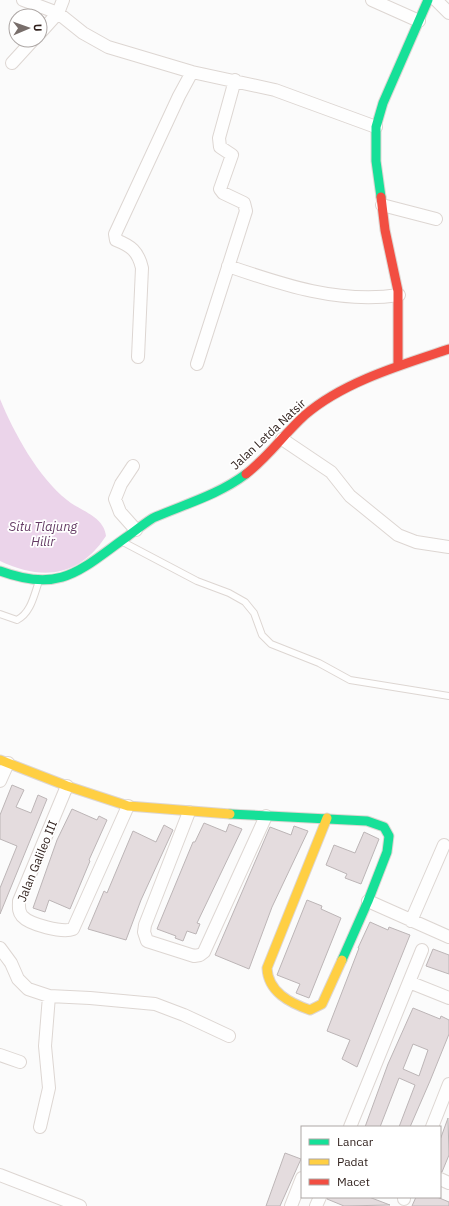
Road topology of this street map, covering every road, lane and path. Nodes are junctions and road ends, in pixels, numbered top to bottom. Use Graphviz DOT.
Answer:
graph roads {
  1 [pos="23,0"];
  2 [pos="63,0"];
  3 [pos="372,0"];
  4 [pos="428,0"];
  5 [pos="436,0"];
  6 [pos="58,13"];
  7 [pos="449,13"];
  8 [pos="419,21"];
  9 [pos="48,24"];
  10 [pos="26,48"];
  11 [pos="12,63"];
  12 [pos="192,72"];
  13 [pos="235,80"];
  14 [pos="376,127"];
  15 [pos="382,205"];
  16 [pos="436,219"];
  17 [pos="228,266"];
  18 [pos="398,296"];
  19 [pos="449,349"];
  20 [pos="138,358"];
  21 [pos="197,364"];
  22 [pos="398,366"];
  23 [pos="282,439"];
  24 [pos="133,466"];
  25 [pos="136,530"];
  26 [pos="122,541"];
  27 [pos="449,547"];
  28 [pos="0,571"];
  29 [pos="39,581"];
  30 [pos="0,614"];
  31 [pos="449,696"];
  32 [pos="4,761"];
  33 [pos="0,781"];
  34 [pos="67,786"];
  35 [pos="128,806"];
  36 [pos="189,812"];
  37 [pos="266,816"];
  38 [pos="327,818"];
  39 [pos="444,844"];
  40 [pos="368,901"];
  41 [pos="411,921"];
  42 [pos="449,937"];
  43 [pos="0,948"];
  44 [pos="422,950"];
  45 [pos="409,982"];
  46 [pos="49,996"];
  47 [pos="449,998"];
  48 [pos="229,1036"];
  49 [pos="0,1055"];
  50 [pos="20,1062"];
  51 [pos="449,1084"];
  52 [pos="350,1126"];
  53 [pos="432,1126"];
  54 [pos="40,1127"];
  55 [pos="0,1175"];
  56 [pos="301,1181"];
  57 [pos="80,1206"];
  58 [pos="291,1206"];
  1 -- 6 [label="street"];
  2 -- 6 [label="street"];
  3 -- 8 [label="street"];
  4 -- 8 [label="street"];
  5 -- 7 [label="street"];
  6 -- 9 [label="street"];
  6 -- 12 [label="street"];
  8 -- 14 [label="street"];
  10 -- 11 [label="street"];
  12 -- 13 [label="street"];
  12 -- 20 [label="street"];
  13 -- 14 [label="street"];
  13 -- 17 [label="street"];
  14 -- 15 [label="street"];
  15 -- 16 [label="street"];
  15 -- 18 [label="street"];
  17 -- 18 [label="street"];
  17 -- 21 [label="street"];
  18 -- 22 [label="street"];
  19 -- 22 [label="street, Jalan Letda Natsir"];
  22 -- 23 [label="street, Jalan Letda Natsir"];
  23 -- 25 [label="street, Jalan Letda Natsir"];
  23 -- 27 [label="street"];
  24 -- 25 [label="street"];
  25 -- 26 [label="street, Jalan Letda Natsir"];
  26 -- 29 [label="street, Jalan Letda Natsir"];
  26 -- 31 [label="lane"];
  28 -- 29 [label="street, Jalan Letda Natsir"];
  29 -- 30 [label="lane"];
  32 -- 33 [label="street"];
  32 -- 34 [label="street"];
  34 -- 35 [label="street"];
  34 -- 35 [label="street, Jalan Galileo III"];
  35 -- 36 [label="street"];
  36 -- 37 [label="street"];
  36 -- 37 [label="street"];
  37 -- 38 [label="street"];
  38 -- 40 [label="street"];
  38 -- 40 [label="street"];
  39 -- 41 [label="street"];
  40 -- 41 [label="street"];
  41 -- 42 [label="street"];
  43 -- 46 [label="street"];
  44 -- 45 [label="street"];
  45 -- 47 [label="street"];
  45 -- 52 [label="street"];
  46 -- 48 [label="street"];
  46 -- 54 [label="street"];
  49 -- 50 [label="street"];
  51 -- 53 [label="street"];
  55 -- 57 [label="street"];
  56 -- 58 [label="street"];
}
